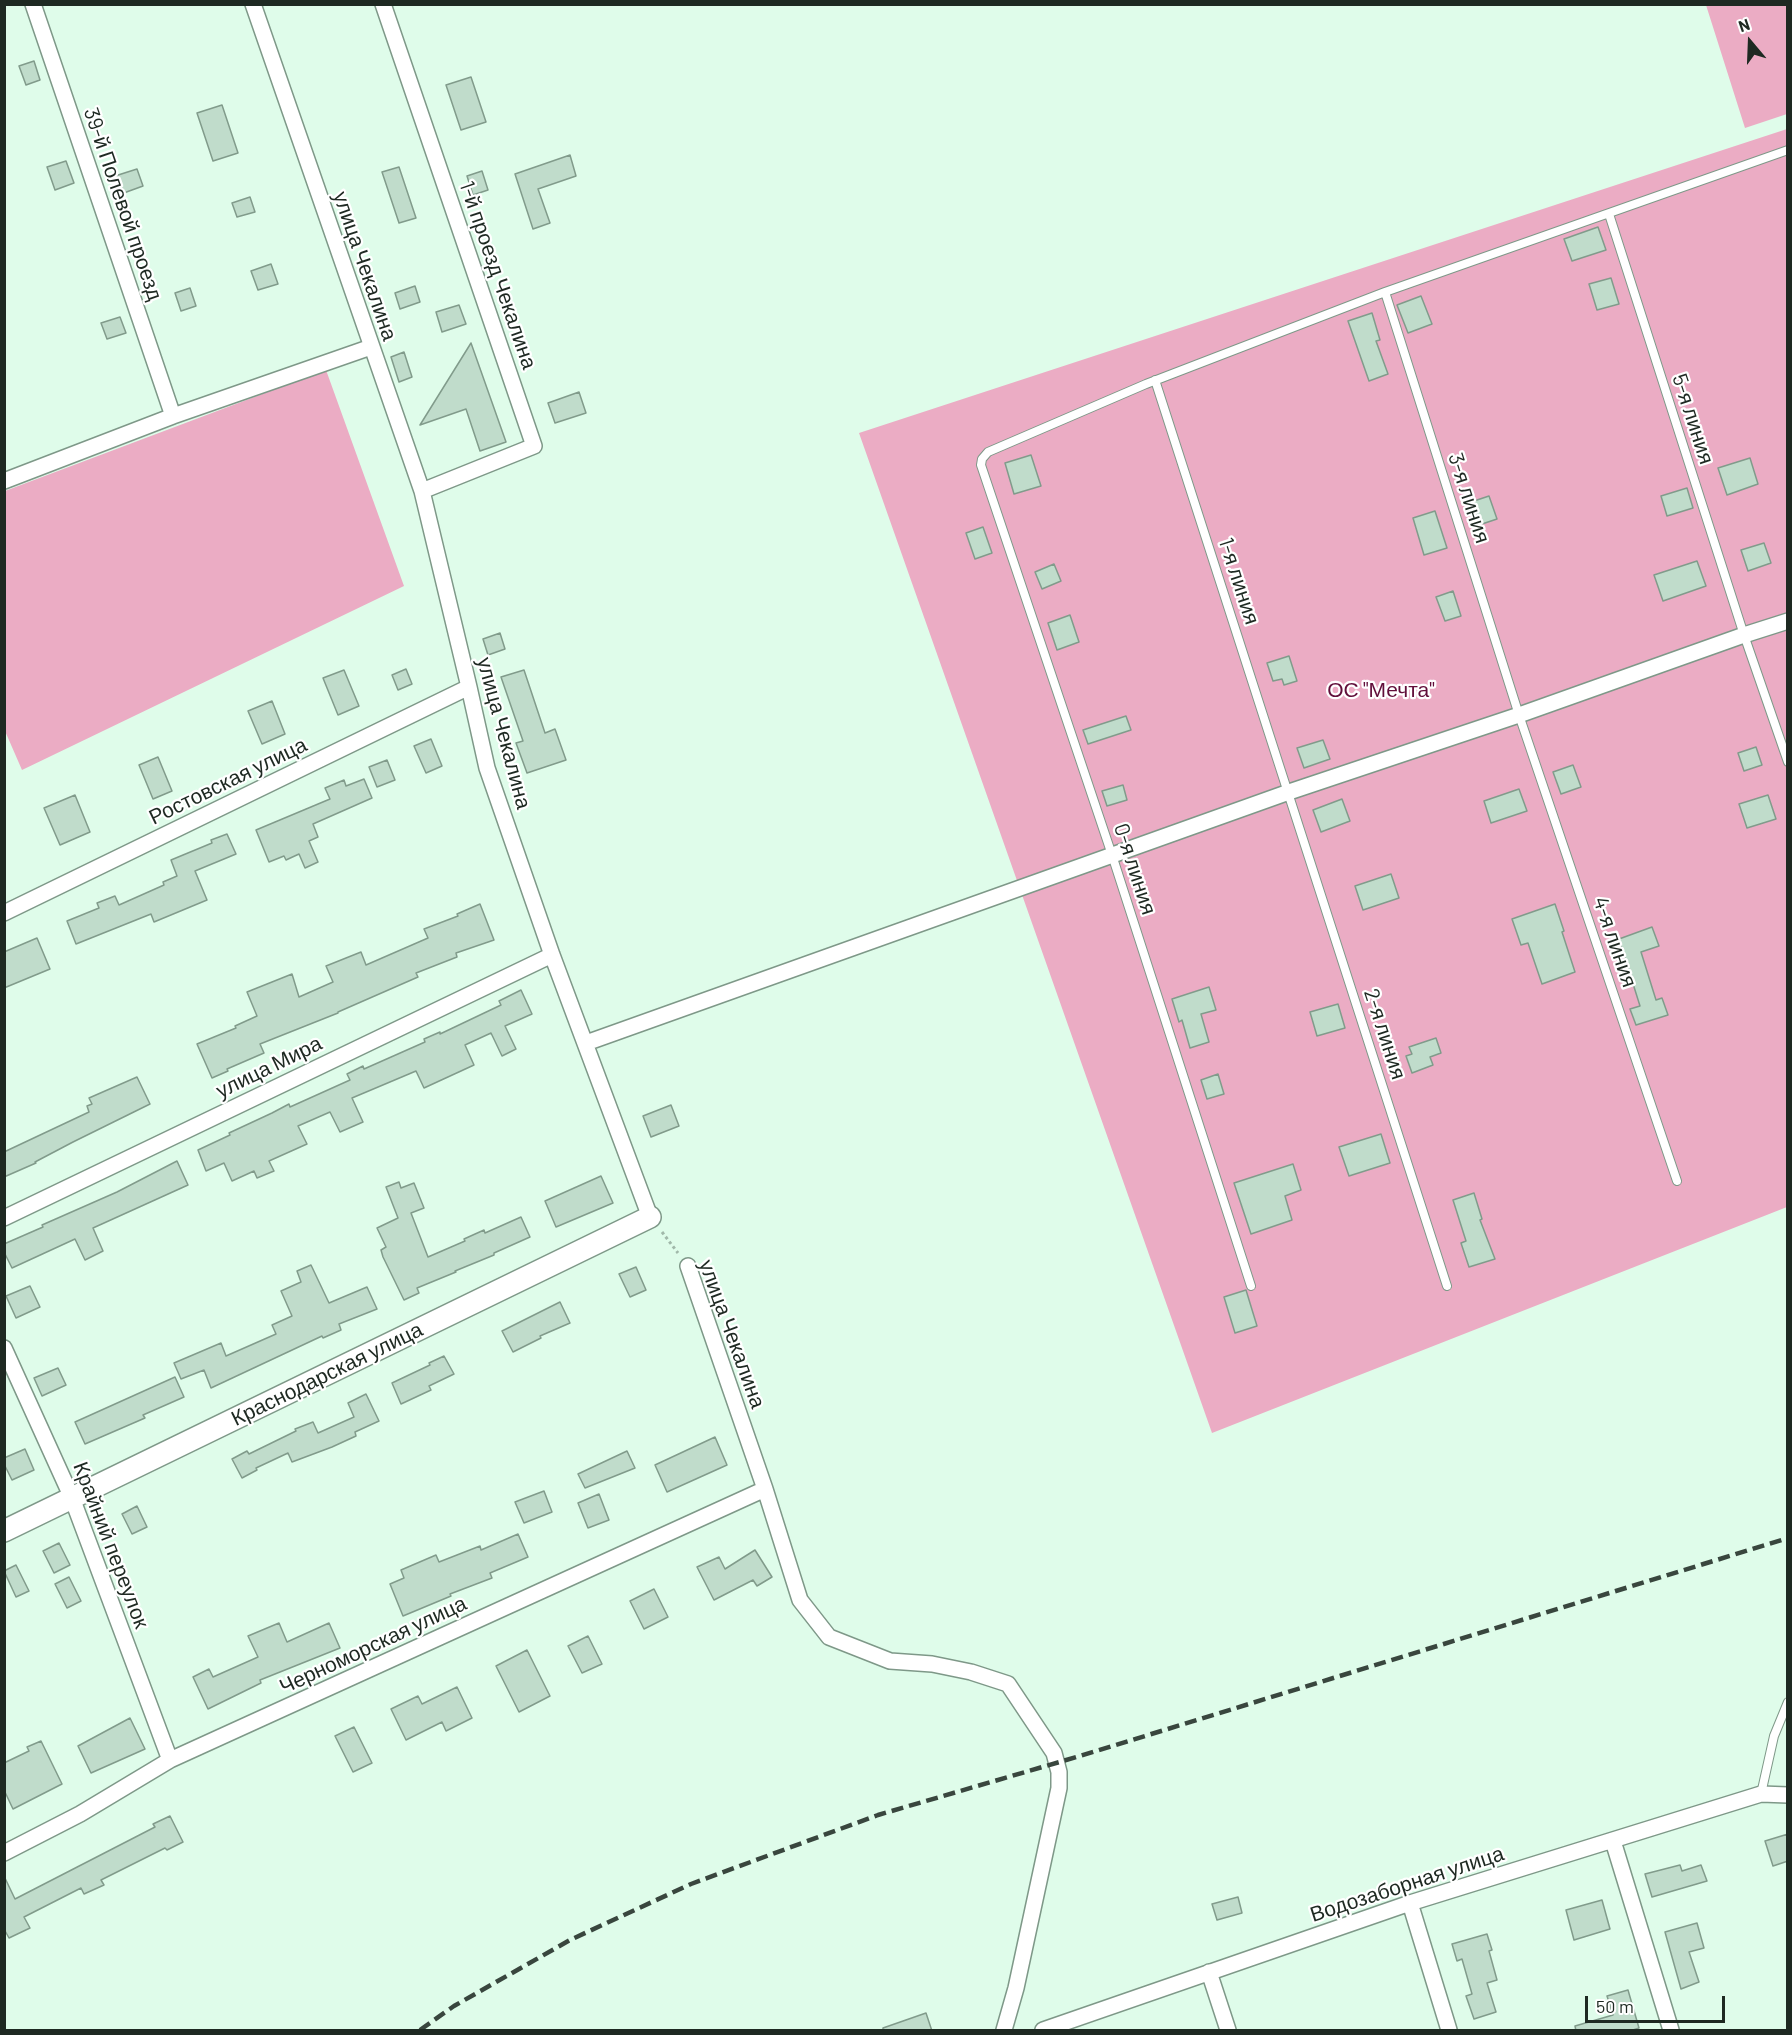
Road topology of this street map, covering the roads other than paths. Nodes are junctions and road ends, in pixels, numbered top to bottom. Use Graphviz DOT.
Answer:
graph roads {
  1 [pos="33,4"];
  2 [pos="253,4"];
  3 [pos="383,4"];
  4 [pos="1788,150"];
  5 [pos="1609,214"];
  6 [pos="1385,292"];
  7 [pos="371,347"];
  8 [pos="1155,380"];
  9 [pos="173,416"];
  10 [pos="4,481"];
  11 [pos="422,491"];
  12 [pos="1788,621"];
  13 [pos="1744,635"];
  14 [pos="470,687"];
  15 [pos="1519,715"];
  16 [pos="1788,762"];
  17 [pos="1289,792"];
  18 [pos="1112,855"];
  19 [pos="4,912"];
  20 [pos="552,955"];
  21 [pos="586,1043"];
  22 [pos="1677,1181"];
  23 [pos="650,1216"];
  24 [pos="4,1218"];
  25 [pos="688,1266"];
  26 [pos="1251,1286"];
  27 [pos="1448,1286"];
  28 [pos="4,1348"];
  29 [pos="765,1489"];
  30 [pos="72,1498"];
  31 [pos="4,1531"];
  32 [pos="1788,1702"];
  33 [pos="170,1760"];
  34 [pos="1761,1794"];
  35 [pos="1788,1795"];
  36 [pos="1613,1841"];
  37 [pos="4,1853"];
  38 [pos="1410,1903"];
  39 [pos="1209,1972"];
  40 [pos="1005,2031"];
  41 [pos="1043,2031"];
  42 [pos="1228,2031"];
  43 [pos="1449,2031"];
  44 [pos="1671,2031"];
  1 -- 9 [label="street, 39-й Полевой проезд"];
  2 -- 7 [label="street, улица Чекалина"];
  3 -- 11 [label="street, 1-й проезд Чекалина"];
  4 -- 5 [label="lane"];
  5 -- 6 [label="lane"];
  5 -- 13 [label="lane, 5-я линия"];
  6 -- 8 [label="lane"];
  6 -- 15 [label="lane, 3-я линия"];
  7 -- 9 [label="street"];
  7 -- 11 [label="street, улица Чекалина"];
  8 -- 17 [label="lane, 1-я линия"];
  8 -- 18 [label="lane, 0-я линия"];
  9 -- 10 [label="street"];
  11 -- 14 [label="street, улица Чекалина"];
  12 -- 13 [label="street"];
  13 -- 15 [label="street"];
  13 -- 16 [label="lane, 5-я линия"];
  14 -- 19 [label="street, Ростовская улица"];
  14 -- 20 [label="street, улица Чекалина"];
  15 -- 17 [label="street"];
  15 -- 22 [label="lane, 4-я линия"];
  17 -- 18 [label="street"];
  17 -- 27 [label="lane, 2-я линия"];
  18 -- 21 [label="street"];
  18 -- 26 [label="lane, 0-я линия"];
  20 -- 21 [label="street, улица Чекалина"];
  20 -- 24 [label="street, улица Мира"];
  21 -- 23 [label="street, улица Чекалина"];
  23 -- 30 [label="street, Краснодарская улица"];
  25 -- 29 [label="street, улица Чекалина"];
  28 -- 30 [label="street, Крайний переулок"];
  29 -- 33 [label="street, Черноморская улица"];
  29 -- 40 [label="street, улица Чекалина"];
  30 -- 31 [label="street, Краснодарская улица"];
  30 -- 33 [label="street, Крайний переулок"];
  32 -- 34 [label="lane"];
  33 -- 37 [label="street, Черноморская улица"];
  34 -- 35 [label="street, Водозаборная улица"];
  34 -- 36 [label="street, Водозаборная улица"];
  36 -- 38 [label="street, Водозаборная улица"];
  36 -- 44 [label="street"];
  38 -- 39 [label="street, Водозаборная улица"];
  38 -- 43 [label="street"];
  39 -- 41 [label="street, Водозаборная улица"];
  39 -- 42 [label="street"];
}
